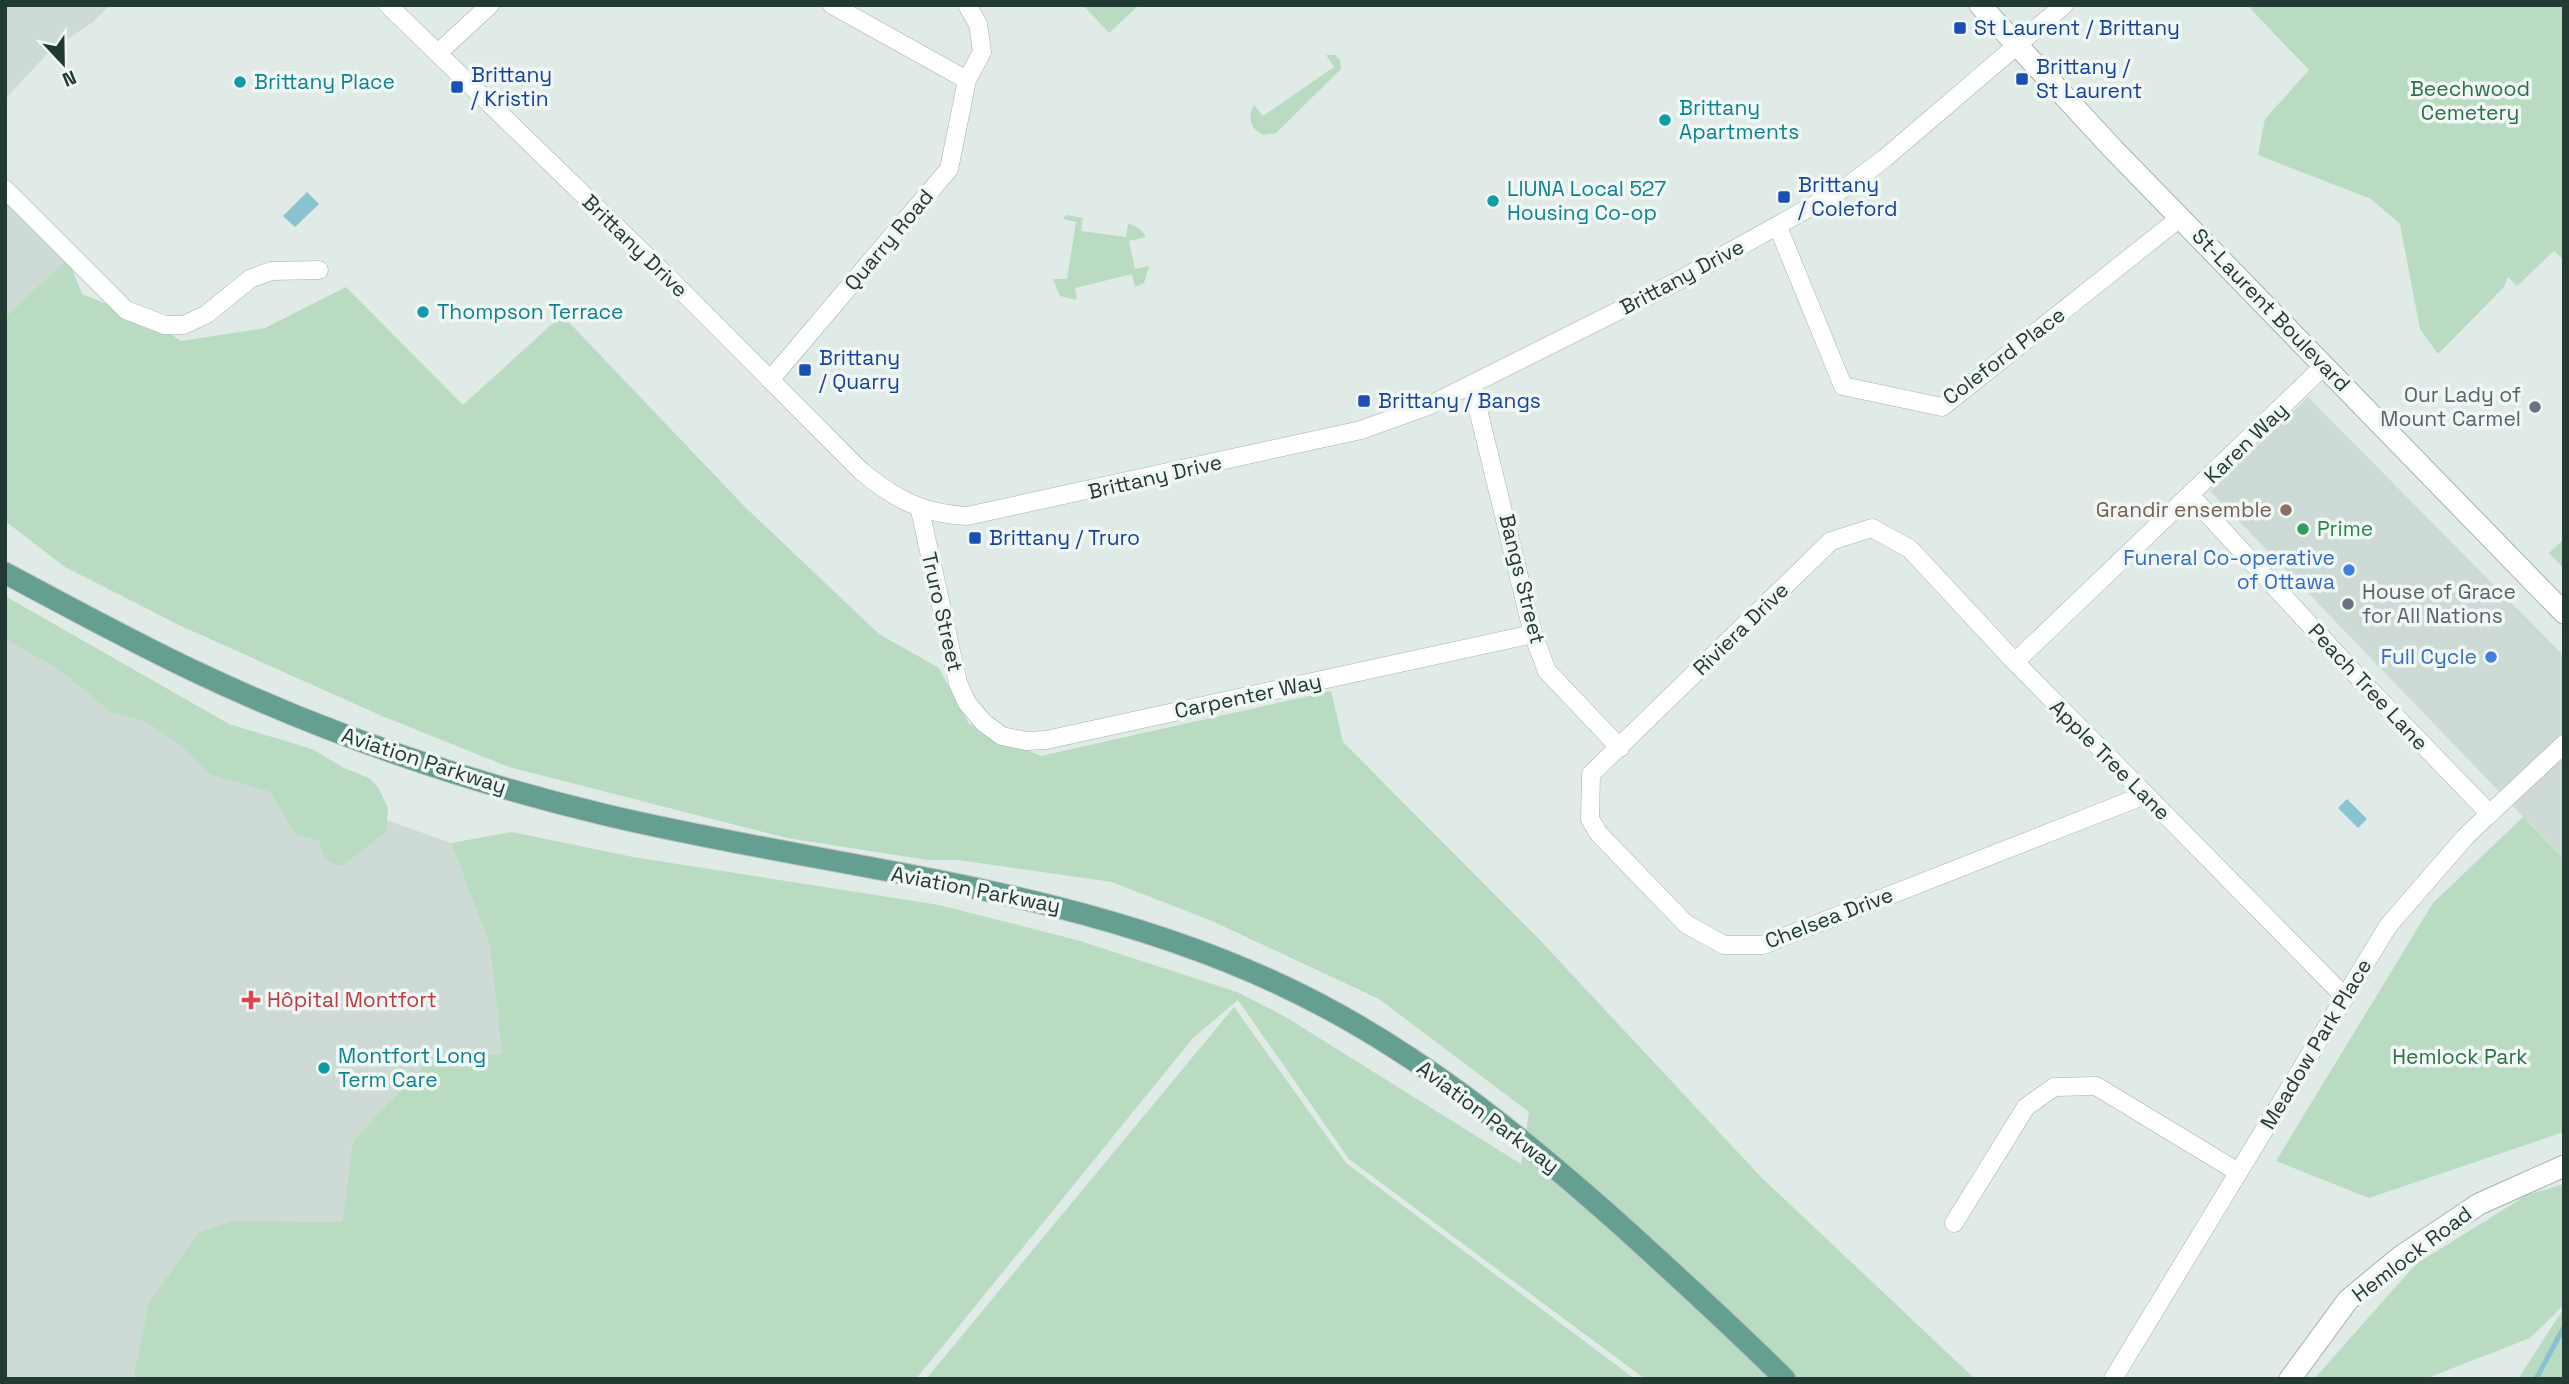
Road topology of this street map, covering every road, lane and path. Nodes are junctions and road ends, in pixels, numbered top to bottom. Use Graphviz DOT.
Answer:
graph roads {
  1 [pos="388,5"];
  2 [pos="490,5"];
  3 [pos="832,5"];
  4 [pos="967,5"];
  5 [pos="1980,5"];
  6 [pos="2064,5"];
  7 [pos="2015,45"];
  8 [pos="438,53"];
  9 [pos="967,80"];
  10 [pos="5,189"];
  11 [pos="2181,217"];
  12 [pos="1778,227"];
  13 [pos="319,270"];
  14 [pos="2324,366"];
  15 [pos="770,380"];
  16 [pos="1472,385"];
  17 [pos="2191,496"];
  18 [pos="920,510"];
  19 [pos="1872,528"];
  20 [pos="5,561"];
  21 [pos="5,573"];
  22 [pos="62,603"];
  23 [pos="2564,613"];
  24 [pos="1533,634"];
  25 [pos="2015,662"];
  26 [pos="972,710"];
  27 [pos="2564,744"];
  28 [pos="1620,748"];
  29 [pos="2145,795"];
  30 [pos="2490,814"];
  31 [pos="2345,998"];
  32 [pos="2564,1166"];
  33 [pos="2238,1172"];
  34 [pos="1954,1223"];
  35 [pos="1785,1379"];
  36 [pos="2113,1379"];
  37 [pos="2290,1379"];
  1 -- 8 [label="street, Brittany Drive"];
  2 -- 8 [label="street"];
  3 -- 9 [label="street"];
  4 -- 9 [label="street, Quarry Road"];
  5 -- 7 [label="main road, St-Laurent Boulevard"];
  6 -- 7 [label="street, Brittany Drive"];
  7 -- 11 [label="main road, St-Laurent Boulevard"];
  7 -- 12 [label="street, Brittany Drive"];
  8 -- 15 [label="street, Brittany Drive"];
  9 -- 15 [label="street, Quarry Road"];
  10 -- 13 [label="street"];
  11 -- 12 [label="street, Coleford Place"];
  11 -- 14 [label="main road, St-Laurent Boulevard"];
  12 -- 16 [label="street, Brittany Drive"];
  14 -- 17 [label="street, Karen Way"];
  14 -- 23 [label="main road, St-Laurent Boulevard"];
  15 -- 18 [label="street, Brittany Drive"];
  16 -- 18 [label="street, Brittany Drive"];
  16 -- 24 [label="street, Bangs Street"];
  17 -- 25 [label="street, Karen Way"];
  17 -- 30 [label="street, Peach Tree Lane"];
  18 -- 26 [label="street, Truro Street"];
  19 -- 25 [label="street, Apple Tree Lane"];
  19 -- 28 [label="street, Riviera Drive"];
  20 -- 22 [label="main road, Aviation Parkway"];
  21 -- 22 [label="main road, Aviation Parkway"];
  22 -- 35 [label="main road, Aviation Parkway"];
  24 -- 26 [label="street, Carpenter Way"];
  24 -- 28 [label="street, Bangs Street"];
  25 -- 29 [label="street, Apple Tree Lane"];
  27 -- 30 [label="street, Meadow Park Place"];
  28 -- 29 [label="street, Chelsea Drive"];
  29 -- 31 [label="street, Apple Tree Lane"];
  30 -- 31 [label="street, Meadow Park Place"];
  31 -- 33 [label="street, Meadow Park Place"];
  32 -- 37 [label="main road, Hemlock Road"];
  33 -- 34 [label="street"];
  33 -- 36 [label="street, Meadow Park Place"];
}
